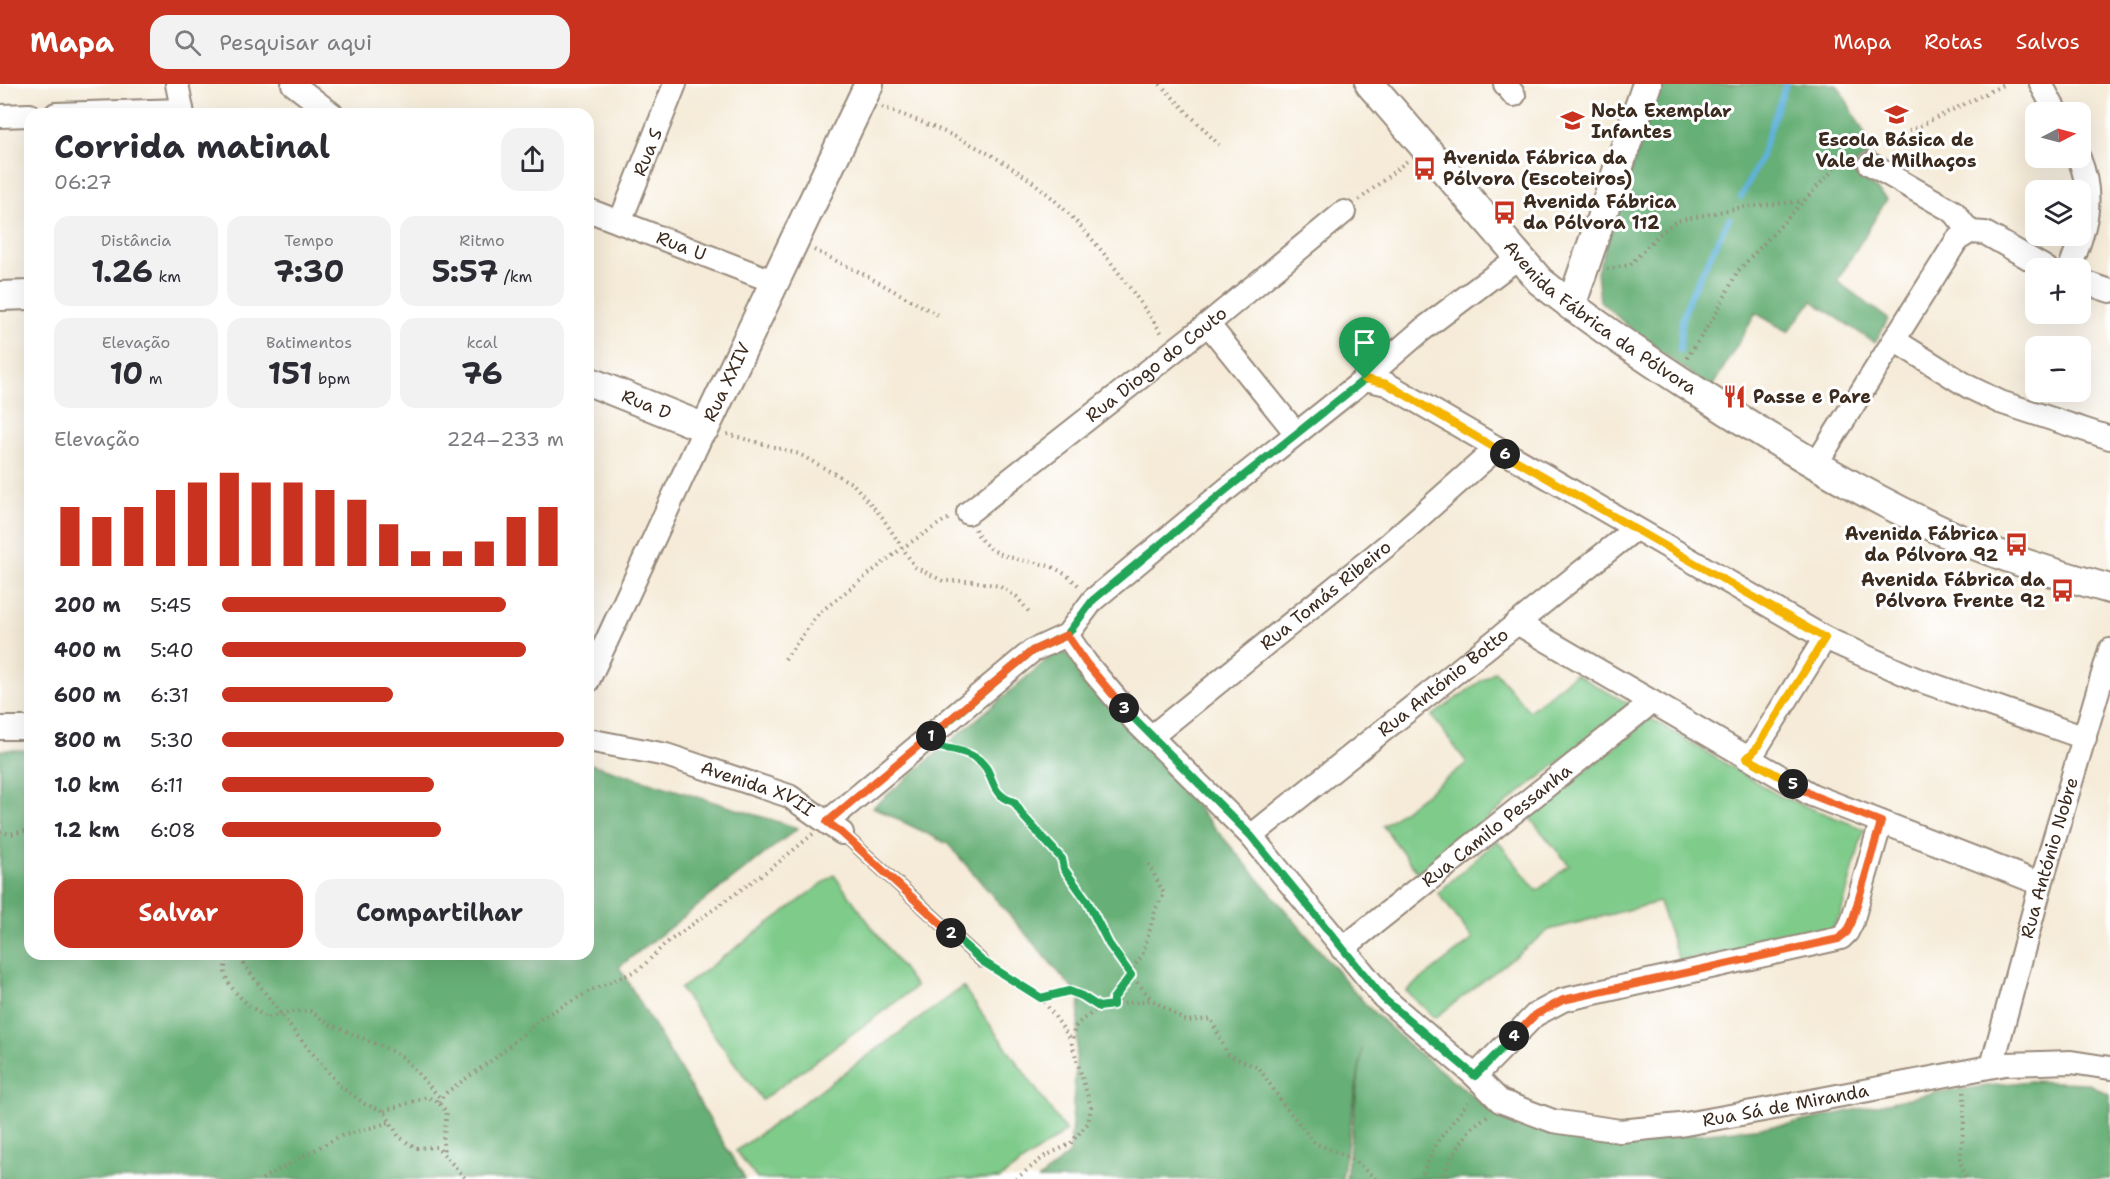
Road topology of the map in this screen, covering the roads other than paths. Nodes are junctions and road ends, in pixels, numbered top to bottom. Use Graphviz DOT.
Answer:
graph roads {
  1 [pos="177,84"];
  2 [pos="293,84"];
  3 [pos="675,84"];
  4 [pos="1370,84"];
  5 [pos="1647,84"];
  6 [pos="2041,84"];
  7 [pos="866,92"];
  8 [pos="2051,102"];
  9 [pos="181,108"];
  10 [pos="324,108"];
  11 [pos="24,115"];
  12 [pos="0,116"];
  13 [pos="1864,155"];
  14 [pos="2083,168"];
  15 [pos="594,212"];
  16 [pos="1344,212"];
  17 [pos="620,222"];
  18 [pos="1970,232"];
  19 [pos="1519,257"];
  20 [pos="2029,258"];
  21 [pos="2074,258"];
  22 [pos="775,282"];
  23 [pos="2091,285"];
  24 [pos="2110,291"];
  25 [pos="24,295"];
  26 [pos="0,296"];
  27 [pos="1571,306"];
  28 [pos="1208,324"];
  29 [pos="1894,340"];
  30 [pos="1365,379"];
  31 [pos="594,383"];
  32 [pos="705,428"];
  33 [pos="1296,434"];
  34 [pos="2110,438"];
  35 [pos="1497,448"];
  36 [pos="1816,464"];
  37 [pos="968,513"];
  38 [pos="1635,529"];
  39 [pos="2110,589"];
  40 [pos="1517,623"];
  41 [pos="1067,635"];
  42 [pos="1825,638"];
  43 [pos="2110,650"];
  44 [pos="594,668"];
  45 [pos="1652,702"];
  46 [pos="0,728"];
  47 [pos="24,728"];
  48 [pos="1151,737"];
  49 [pos="2085,738"];
  50 [pos="594,741"];
  51 [pos="1747,758"];
  52 [pos="1881,822"];
  53 [pos="835,828"];
  54 [pos="1251,836"];
  55 [pos="2041,884"];
  56 [pos="1342,949"];
  57 [pos="982,961"];
  58 [pos="1992,1066"];
  59 [pos="2107,1068"];
  60 [pos="1479,1079"];
  1 -- 9 [label="street"];
  2 -- 10 [label="street"];
  3 -- 17 [label="street, Rua S"];
  4 -- 19 [label="street, Avenida Fábrica da Pólvora"];
  5 -- 27 [label="street"];
  6 -- 8 [label="street"];
  7 -- 22 [label="street, Rua XXIV"];
  11 -- 12 [label="street"];
  13 -- 18 [label="street"];
  14 -- 21 [label="street"];
  15 -- 17 [label="street, Rua U"];
  16 -- 28 [label="street, Rua Diogo do Couto"];
  17 -- 22 [label="street, Rua U"];
  18 -- 20 [label="street"];
  18 -- 29 [label="street"];
  19 -- 27 [label="street, Avenida Fábrica da Pólvora"];
  19 -- 30 [label="street"];
  22 -- 32 [label="street, Rua XXIV"];
  23 -- 24 [label="street"];
  25 -- 26 [label="street"];
  27 -- 36 [label="street, Avenida Fábrica da Pólvora"];
  28 -- 33 [label="street"];
  28 -- 37 [label="street, Rua Diogo do Couto"];
  29 -- 34 [label="street"];
  29 -- 36 [label="street"];
  30 -- 33 [label="street"];
  30 -- 35 [label="street"];
  31 -- 32 [label="street, Rua D"];
  32 -- 44 [label="street, Rua XXIV"];
  33 -- 41 [label="street"];
  35 -- 38 [label="street"];
  35 -- 48 [label="street, Rua Tomás Ribeiro"];
  36 -- 39 [label="street, Avenida Fábrica da Pólvora"];
  38 -- 40 [label="street, Rua António Botto"];
  38 -- 42 [label="street"];
  40 -- 45 [label="street"];
  40 -- 54 [label="street, Rua António Botto"];
  41 -- 48 [label="street, Rua Sá de Miranda"];
  41 -- 53 [label="street"];
  42 -- 49 [label="street"];
  42 -- 51 [label="street"];
  43 -- 49 [label="street, Rua António Nobre"];
  45 -- 51 [label="street"];
  45 -- 56 [label="street, Rua Camilo Pessanha"];
  46 -- 47 [label="street"];
  48 -- 54 [label="street, Rua Sá de Miranda"];
  49 -- 55 [label="street, Rua António Nobre"];
  50 -- 53 [label="street, Avenida XVII"];
  51 -- 52 [label="street"];
  52 -- 55 [label="street"];
  52 -- 60 [label="street"];
  53 -- 57 [label="lane, Avenida XVII"];
  54 -- 56 [label="street, Rua Sá de Miranda"];
  55 -- 58 [label="street, Rua António Nobre"];
  56 -- 60 [label="street, Rua Sá de Miranda"];
  58 -- 59 [label="street, Rua Sá de Miranda"];
  58 -- 60 [label="street, Rua Sá de Miranda"];
}
